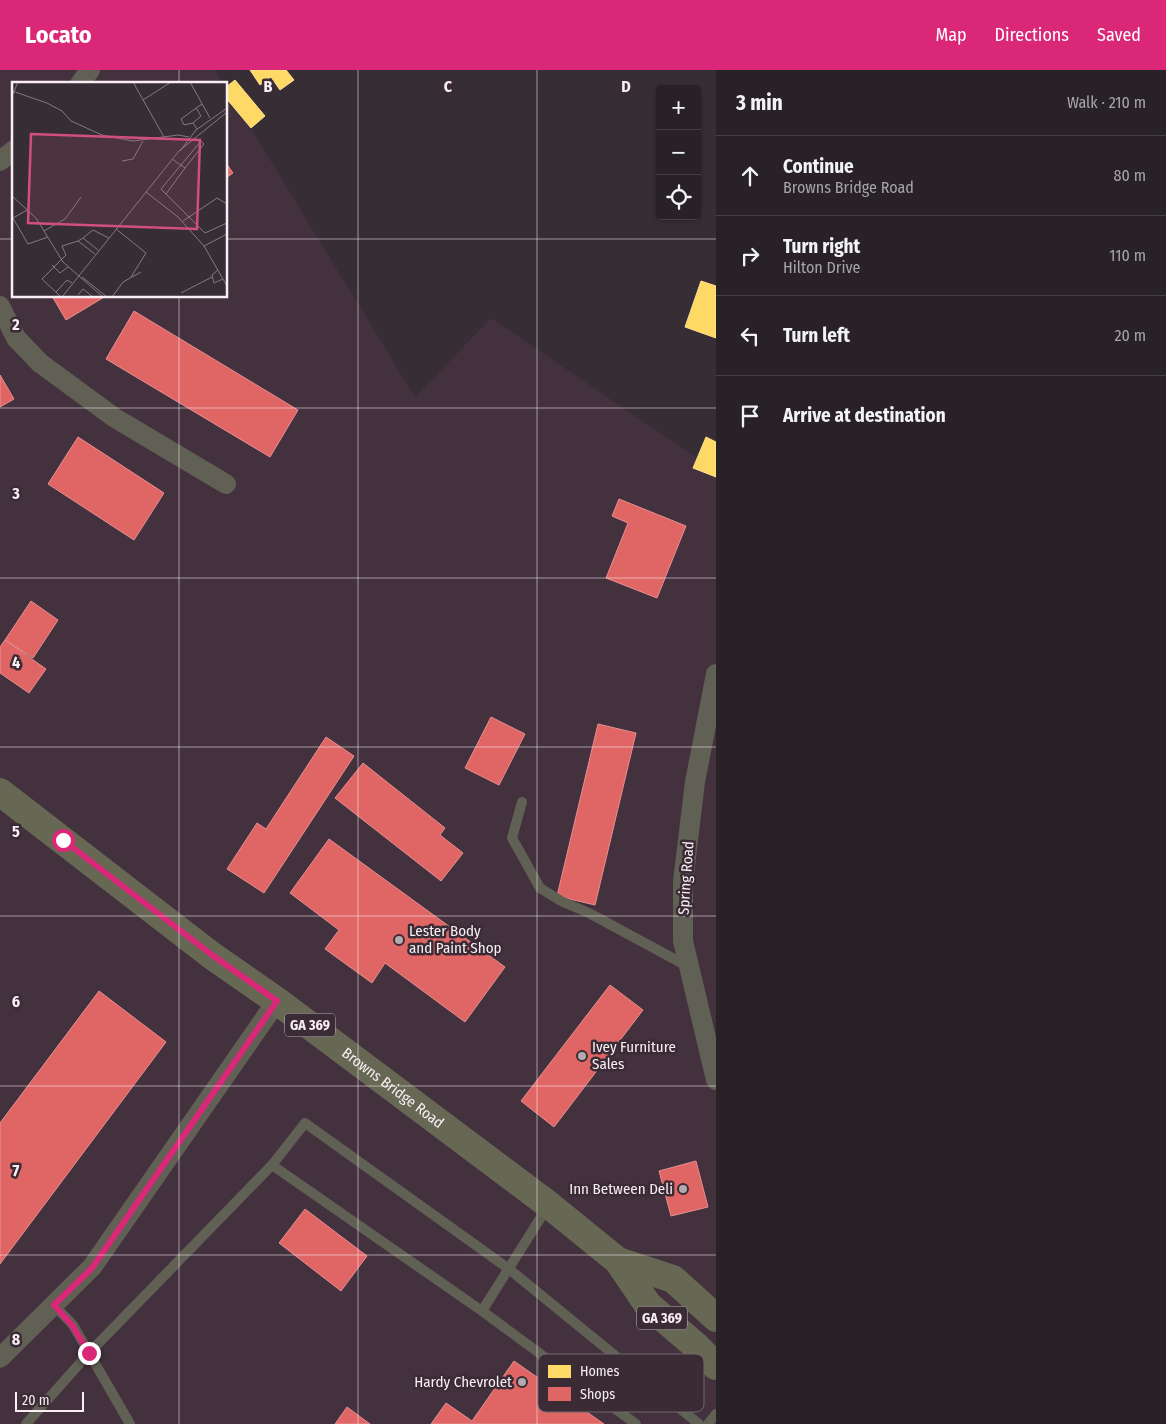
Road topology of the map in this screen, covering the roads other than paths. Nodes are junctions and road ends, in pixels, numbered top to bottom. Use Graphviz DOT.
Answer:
graph roads {
  1 [pos="90,70"];
  2 [pos="81,82"];
  3 [pos="12,151"];
  4 [pos="0,160"];
  5 [pos="0,306"];
  6 [pos="226,484"];
  7 [pos="716,674"];
  8 [pos="0,792"];
  9 [pos="522,802"];
  10 [pos="690,967"];
  11 [pos="277,1001"];
  12 [pos="716,1080"];
  13 [pos="272,1165"];
  14 [pos="549,1206"];
  15 [pos="618,1261"];
  16 [pos="509,1269"];
  17 [pos="54,1305"];
  18 [pos="482,1311"];
  19 [pos="716,1318"];
  20 [pos="89,1353"];
  21 [pos="541,1354"];
  22 [pos="613,1354"];
  23 [pos="0,1358"];
  24 [pos="716,1366"];
  25 [pos="620,1412"];
  26 [pos="683,1412"];
  27 [pos="716,1414"];
  28 [pos="26,1424"];
  29 [pos="130,1424"];
  30 [pos="636,1424"];
  31 [pos="698,1424"];
  32 [pos="708,1424"];
  1 -- 2 [label="street"];
  3 -- 4 [label="street"];
  5 -- 6 [label="street"];
  7 -- 10 [label="street, Spring Road"];
  8 -- 11 [label="main road, Browns Bridge Road / GA 369"];
  9 -- 10 [label="lane"];
  10 -- 12 [label="street, Spring Road"];
  11 -- 14 [label="main road, Browns Bridge Road / GA 369"];
  11 -- 17 [label="street"];
  13 -- 16 [label="lane"];
  13 -- 18 [label="lane"];
  13 -- 20 [label="lane"];
  14 -- 15 [label="main road, Browns Bridge Road / GA 369"];
  14 -- 16 [label="lane"];
  15 -- 19 [label="main road, Browns Bridge Road / GA 369"];
  15 -- 24 [label="main road, Browns Bridge Road / GA 369"];
  16 -- 18 [label="lane"];
  16 -- 22 [label="lane"];
  17 -- 20 [label="lane"];
  17 -- 23 [label="street"];
  18 -- 21 [label="lane"];
  20 -- 28 [label="lane"];
  20 -- 29 [label="lane"];
  25 -- 30 [label="lane"];
  26 -- 31 [label="lane"];
  27 -- 32 [label="lane"];
}
